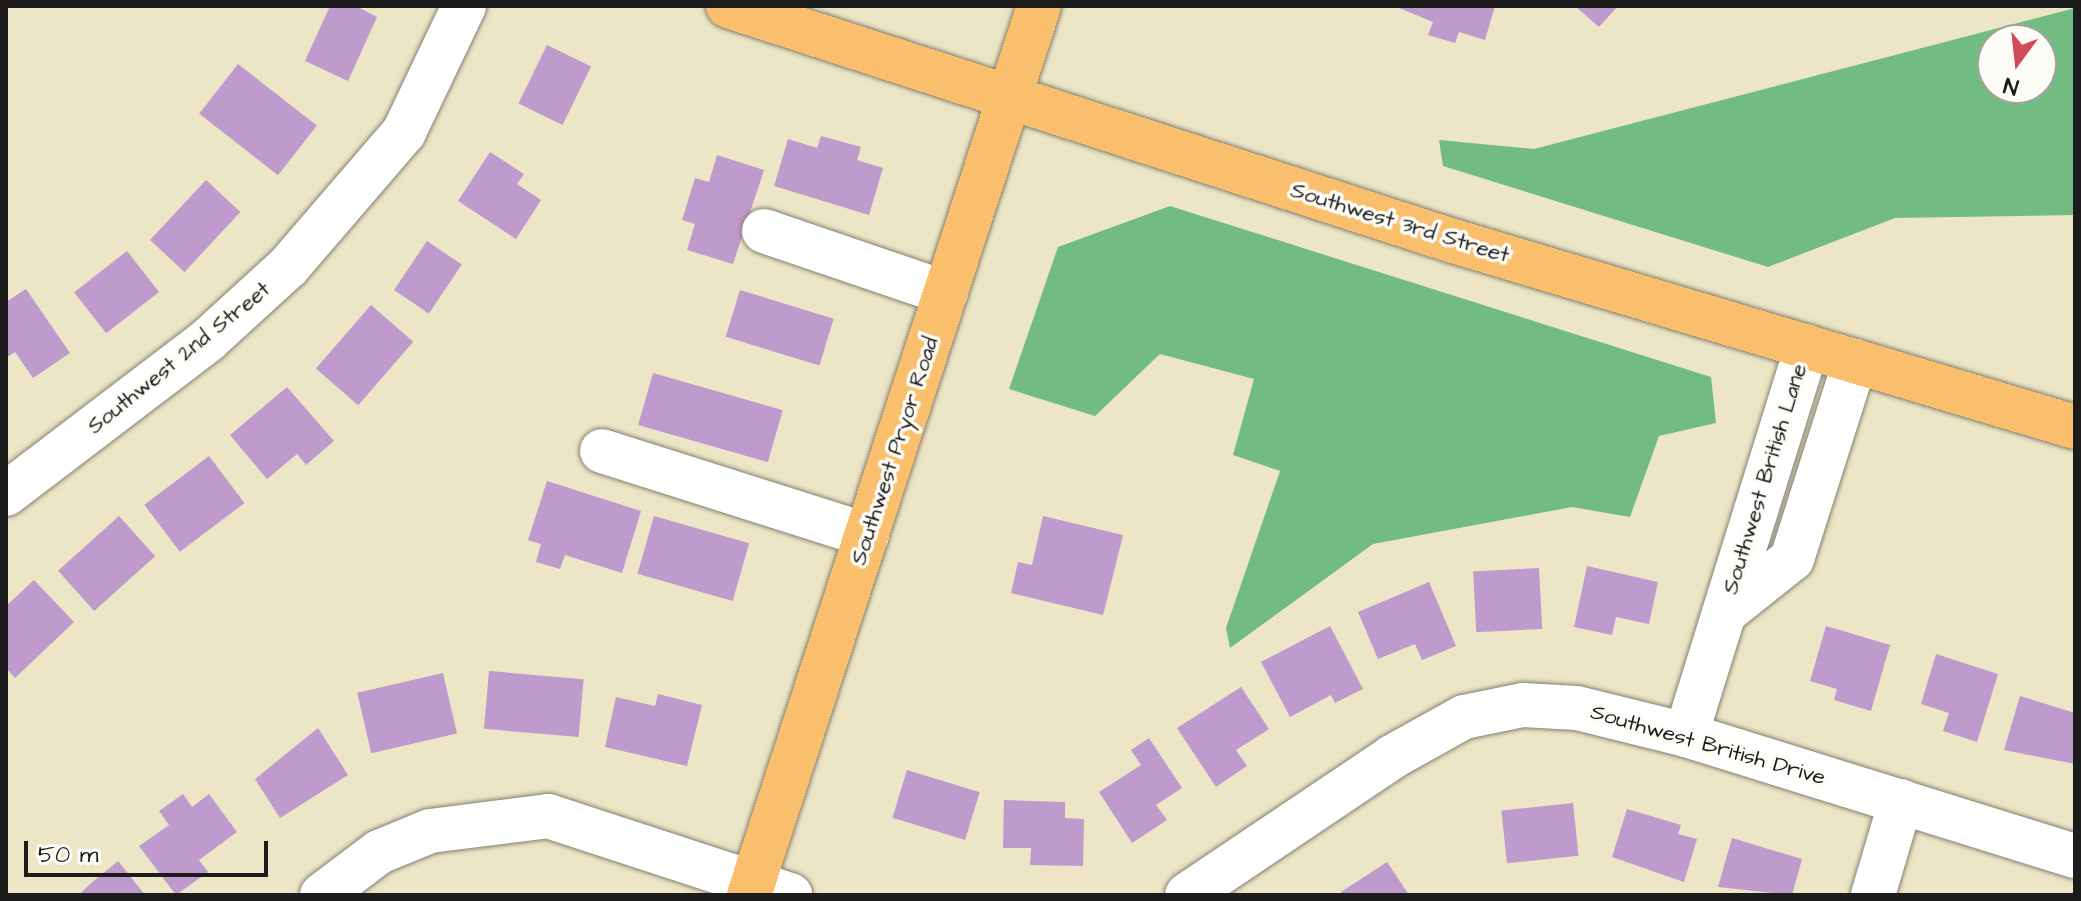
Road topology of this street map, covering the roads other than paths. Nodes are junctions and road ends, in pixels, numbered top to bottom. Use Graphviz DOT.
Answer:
graph roads {
  1 [pos="464,6"];
  2 [pos="728,6"];
  3 [pos="1039,6"];
  4 [pos="1010,98"];
  5 [pos="764,231"];
  6 [pos="946,293"];
  7 [pos="1807,346"];
  8 [pos="1855,361"];
  9 [pos="2075,427"];
  10 [pos="602,451"];
  11 [pos="6,494"];
  12 [pos="867,535"];
  13 [pos="1724,613"];
  14 [pos="1686,735"];
  15 [pos="1901,801"];
  16 [pos="2075,856"];
  17 [pos="1241,883"];
  18 [pos="764,891"];
  19 [pos="322,895"];
  20 [pos="1187,895"];
  21 [pos="1873,895"];
  1 -- 11 [label="street, Southwest 2nd Street"];
  2 -- 4 [label="main road, Southwest 3rd Street"];
  3 -- 4 [label="main road, Southwest Pryor Road"];
  4 -- 6 [label="main road, Southwest Pryor Road"];
  4 -- 7 [label="main road, Southwest 3rd Street"];
  5 -- 6 [label="street"];
  6 -- 12 [label="main road, Southwest Pryor Road"];
  7 -- 8 [label="main road, Southwest 3rd Street"];
  7 -- 13 [label="street, Southwest British Lane"];
  8 -- 9 [label="main road, Southwest 3rd Street"];
  8 -- 13 [label="street, Southwest British Lane"];
  10 -- 12 [label="street"];
  12 -- 18 [label="main road, Southwest Pryor Road"];
  13 -- 14 [label="street, Southwest British Lane"];
  14 -- 15 [label="street, Southwest British Drive"];
  14 -- 17 [label="street, Southwest British Drive"];
  15 -- 16 [label="street, Southwest British Drive"];
  15 -- 21 [label="street"];
  17 -- 20 [label="street, Southwest British Drive"];
  18 -- 19 [label="street"];
}
